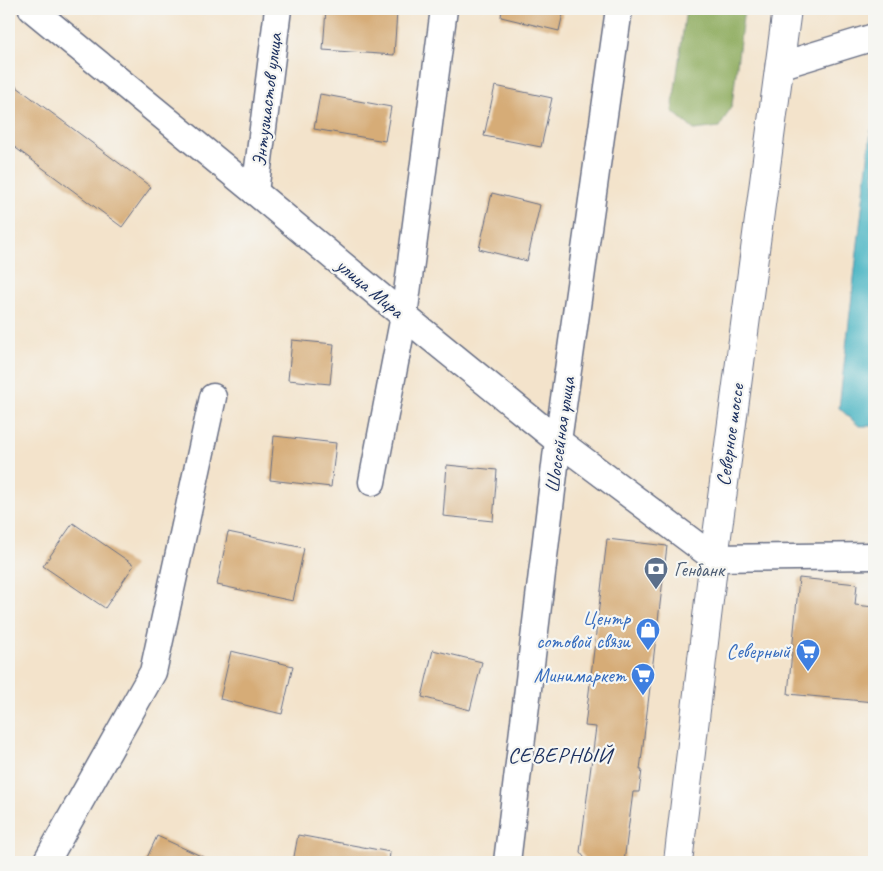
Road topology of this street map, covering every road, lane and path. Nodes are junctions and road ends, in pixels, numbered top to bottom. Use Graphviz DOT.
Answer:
graph roads {
  1 [pos="32,9"];
  2 [pos="278,9"];
  3 [pos="444,9"];
  4 [pos="619,9"];
  5 [pos="787,9"];
  6 [pos="874,37"];
  7 [pos="779,66"];
  8 [pos="255,192"];
  9 [pos="404,316"];
  10 [pos="213,397"];
  11 [pos="558,441"];
  12 [pos="372,482"];
  13 [pos="874,556"];
  14 [pos="714,558"];
  15 [pos="46,862"];
  16 [pos="507,862"];
  17 [pos="678,862"];
  1 -- 8 [label="street, улица Мира"];
  2 -- 8 [label="street, Энтузиастов улица"];
  3 -- 9 [label="street"];
  4 -- 11 [label="street, Шоссейная улица"];
  5 -- 7 [label="main road, Северное шоссе"];
  6 -- 7 [label="street"];
  7 -- 14 [label="main road, Северное шоссе"];
  8 -- 9 [label="street, улица Мира"];
  9 -- 11 [label="street, улица Мира"];
  9 -- 12 [label="street"];
  10 -- 15 [label="street"];
  11 -- 14 [label="street, улица Мира"];
  11 -- 16 [label="street, Шоссейная улица"];
  13 -- 14 [label="street"];
  14 -- 17 [label="main road, Северное шоссе"];
}
